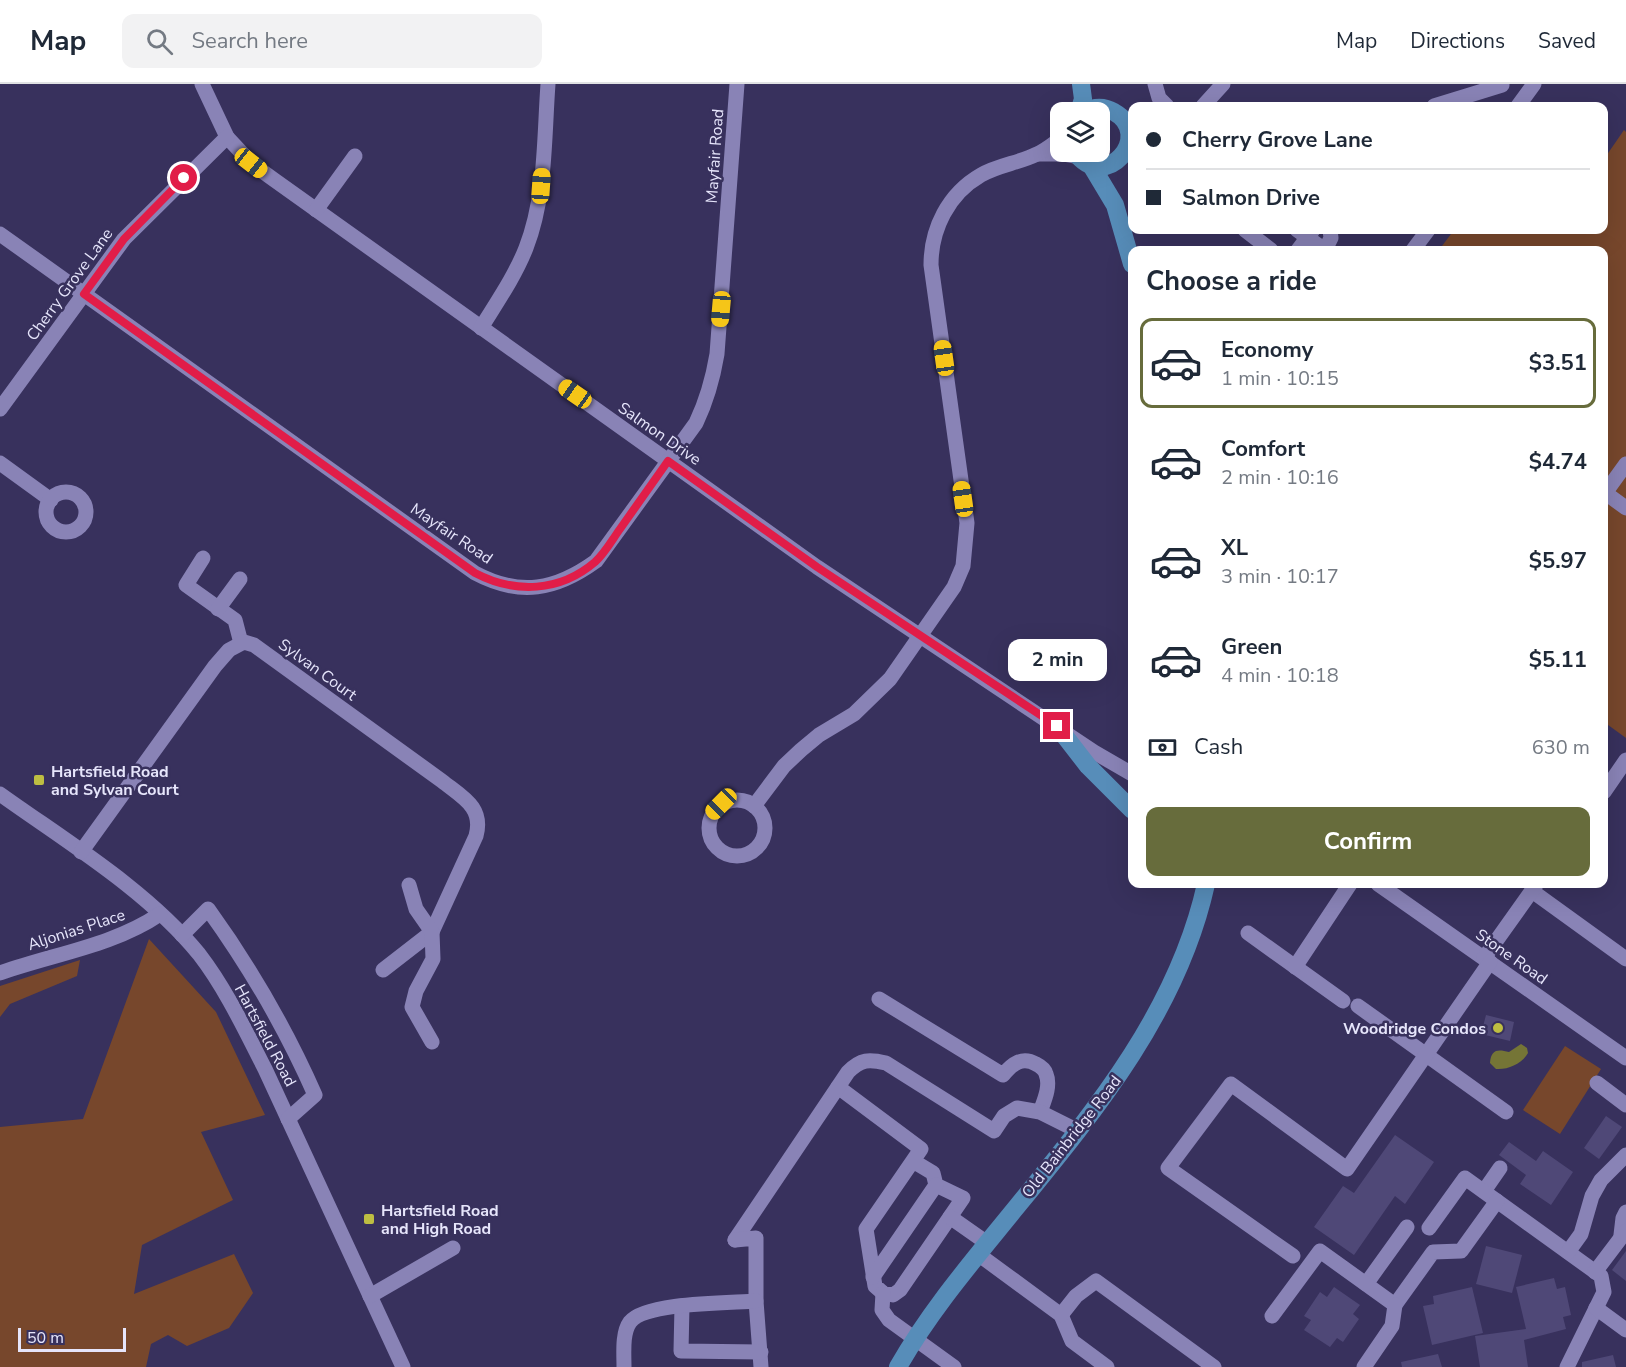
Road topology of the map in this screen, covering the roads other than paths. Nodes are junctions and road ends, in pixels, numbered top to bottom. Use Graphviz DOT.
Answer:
graph roads {
  1 [pos="202,84"];
  2 [pos="548,84"];
  3 [pos="737,84"];
  4 [pos="1081,84"];
  5 [pos="1087,84"];
  6 [pos="1155,84"];
  7 [pos="1223,84"];
  8 [pos="1502,84"];
  9 [pos="1534,84"];
  10 [pos="1082,102"];
  11 [pos="1099,102"];
  12 [pos="1164,102"];
  13 [pos="1207,102"];
  14 [pos="1446,102"];
  15 [pos="1520,102"];
  16 [pos="1522,102"];
  17 [pos="1110,110"];
  18 [pos="1128,125"];
  19 [pos="227,137"];
  20 [pos="1050,146"];
  21 [pos="1038,154"];
  22 [pos="1050,154"];
  23 [pos="1125,154"];
  24 [pos="355,156"];
  25 [pos="1085,162"];
  26 [pos="1094,162"];
  27 [pos="1115,205"];
  28 [pos="316,210"];
  29 [pos="0,234"];
  30 [pos="1250,234"];
  31 [pos="1308,234"];
  32 [pos="1266,246"];
  33 [pos="1321,246"];
  34 [pos="1128,250"];
  35 [pos="84,294"];
  36 [pos="481,328"];
  37 [pos="0,410"];
  38 [pos="668,461"];
  39 [pos="0,463"];
  40 [pos="1626,464"];
  41 [pos="1608,488"];
  42 [pos="1608,496"];
  43 [pos="51,500"];
  44 [pos="1626,508"];
  45 [pos="203,558"];
  46 [pos="240,579"];
  47 [pos="218,609"];
  48 [pos="921,636"];
  49 [pos="241,643"];
  50 [pos="1057,726"];
  51 [pos="1626,760"];
  52 [pos="1128,771"];
  53 [pos="1608,786"];
  54 [pos="0,794"];
  55 [pos="754,806"];
  56 [pos="1128,806"];
  57 [pos="81,852"];
  58 [pos="409,885"];
  59 [pos="1205,888"];
  60 [pos="1347,888"];
  61 [pos="1384,888"];
  62 [pos="1534,888"];
  63 [pos="1536,888"];
  64 [pos="160,914"];
  65 [pos="432,932"];
  66 [pos="1248,933"];
  67 [pos="182,935"];
  68 [pos="1626,959"];
  69 [pos="1487,960"];
  70 [pos="1295,967"];
  71 [pos="383,970"];
  72 [pos="0,973"];
  73 [pos="879,999"];
  74 [pos="1343,1001"];
  75 [pos="1358,1006"];
  76 [pos="432,1042"];
  77 [pos="1426,1055"];
  78 [pos="1626,1058"];
  79 [pos="1597,1083"];
  80 [pos="838,1087"];
  81 [pos="1626,1104"];
  82 [pos="1040,1112"];
  83 [pos="1506,1112"];
  84 [pos="288,1119"];
  85 [pos="1078,1131"];
  86 [pos="1626,1155"];
  87 [pos="913,1161"];
  88 [pos="1500,1168"];
  89 [pos="936,1185"];
  90 [pos="1484,1191"];
  91 [pos="1497,1201"];
  92 [pos="1626,1212"];
  93 [pos="950,1217"];
  94 [pos="1407,1227"];
  95 [pos="1429,1228"];
  96 [pos="1624,1233"];
  97 [pos="453,1248"];
  98 [pos="982,1249"];
  99 [pos="1568,1252"];
  100 [pos="1293,1256"];
  101 [pos="1595,1272"];
  102 [pos="873,1277"];
  103 [pos="1366,1284"];
  104 [pos="883,1293"];
  105 [pos="370,1296"];
  106 [pos="756,1301"];
  107 [pos="1395,1305"];
  108 [pos="682,1306"];
  109 [pos="1596,1308"];
  110 [pos="1060,1315"];
  111 [pos="1272,1316"];
  112 [pos="1626,1330"];
  113 [pos="915,1339"];
  114 [pos="761,1359"];
  115 [pos="933,1361"];
  116 [pos="903,1365"];
  117 [pos="403,1367"];
  118 [pos="624,1367"];
  119 [pos="954,1367"];
  120 [pos="1107,1367"];
  121 [pos="1214,1367"];
  122 [pos="1364,1367"];
  123 [pos="1567,1367"];
  1 -- 19 [label="street, Salmon Drive"];
  2 -- 36 [label="street"];
  3 -- 38 [label="street, Mayfair Road"];
  4 -- 10 [label="main road"];
  5 -- 11 [label="main road"];
  6 -- 12 [label="street"];
  7 -- 13 [label="street"];
  8 -- 14 [label="street"];
  8 -- 15 [label="street"];
  9 -- 16 [label="street"];
  17 -- 18 [label="main road"];
  19 -- 28 [label="street, Salmon Drive"];
  19 -- 35 [label="street, Cherry Grove Lane"];
  20 -- 21 [label="street"];
  21 -- 22 [label="street"];
  21 -- 48 [label="street"];
  23 -- 26 [label="main road"];
  23 -- 27 [label="main road"];
  24 -- 28 [label="street"];
  25 -- 27 [label="main road"];
  27 -- 34 [label="main road"];
  28 -- 36 [label="street, Salmon Drive"];
  29 -- 35 [label="street, Mayfair Road"];
  30 -- 32 [label="street"];
  31 -- 33 [label="street"];
  35 -- 37 [label="street, Cherry Grove Lane"];
  35 -- 38 [label="street, Mayfair Road"];
  36 -- 38 [label="street, Salmon Drive"];
  38 -- 48 [label="street, Salmon Drive"];
  39 -- 43 [label="street"];
  40 -- 41 [label="street"];
  42 -- 44 [label="street"];
  45 -- 47 [label="street"];
  46 -- 47 [label="street"];
  47 -- 49 [label="street"];
  48 -- 50 [label="street, Salmon Drive"];
  48 -- 55 [label="street"];
  49 -- 57 [label="street"];
  49 -- 65 [label="street, Sylvan Court"];
  50 -- 52 [label="street, Salmon Drive"];
  50 -- 56 [label="main road"];
  51 -- 53 [label="street"];
  54 -- 57 [label="street, Hartsfield Road"];
  57 -- 64 [label="street, Hartsfield Road"];
  58 -- 65 [label="street"];
  59 -- 85 [label="main road, Old Bainbridge Road"];
  60 -- 70 [label="street"];
  61 -- 69 [label="street, Stone Road"];
  62 -- 69 [label="street"];
  63 -- 68 [label="street"];
  64 -- 67 [label="street, Hartsfield Road"];
  64 -- 72 [label="street, Aljonias Place"];
  65 -- 71 [label="street"];
  65 -- 76 [label="street"];
  66 -- 70 [label="street"];
  67 -- 84 [label="street, Hartsfield Road"];
  67 -- 84 [label="street"];
  69 -- 77 [label="street"];
  69 -- 78 [label="street, Stone Road"];
  70 -- 74 [label="street"];
  73 -- 82 [label="street"];
  75 -- 77 [label="street"];
  77 -- 83 [label="street"];
  77 -- 100 [label="street"];
  79 -- 81 [label="street"];
  80 -- 82 [label="street"];
  80 -- 87 [label="street"];
  80 -- 106 [label="street"];
  82 -- 85 [label="street"];
  84 -- 105 [label="street, Hartsfield Road"];
  85 -- 98 [label="main road, Old Bainbridge Road"];
  86 -- 99 [label="street"];
  87 -- 89 [label="street"];
  87 -- 102 [label="street"];
  88 -- 90 [label="street"];
  89 -- 93 [label="street"];
  89 -- 102 [label="street"];
  90 -- 91 [label="street"];
  90 -- 95 [label="street"];
  91 -- 99 [label="street"];
  91 -- 107 [label="street"];
  92 -- 96 [label="street"];
  93 -- 98 [label="street"];
  93 -- 104 [label="street"];
  94 -- 103 [label="street"];
  96 -- 101 [label="street"];
  97 -- 105 [label="street"];
  98 -- 110 [label="street"];
  98 -- 113 [label="main road, Old Bainbridge Road"];
  99 -- 101 [label="street"];
  101 -- 109 [label="street"];
  102 -- 104 [label="street"];
  103 -- 107 [label="street"];
  103 -- 111 [label="street"];
  104 -- 113 [label="street"];
  105 -- 117 [label="street, Hartsfield Road"];
  106 -- 108 [label="street"];
  106 -- 114 [label="street"];
  107 -- 122 [label="street"];
  108 -- 114 [label="street"];
  108 -- 118 [label="street"];
  109 -- 112 [label="street"];
  109 -- 123 [label="street"];
  110 -- 120 [label="street"];
  110 -- 121 [label="street"];
  113 -- 115 [label="street"];
  113 -- 116 [label="main road, Old Bainbridge Road"];
  115 -- 119 [label="street"];
}
